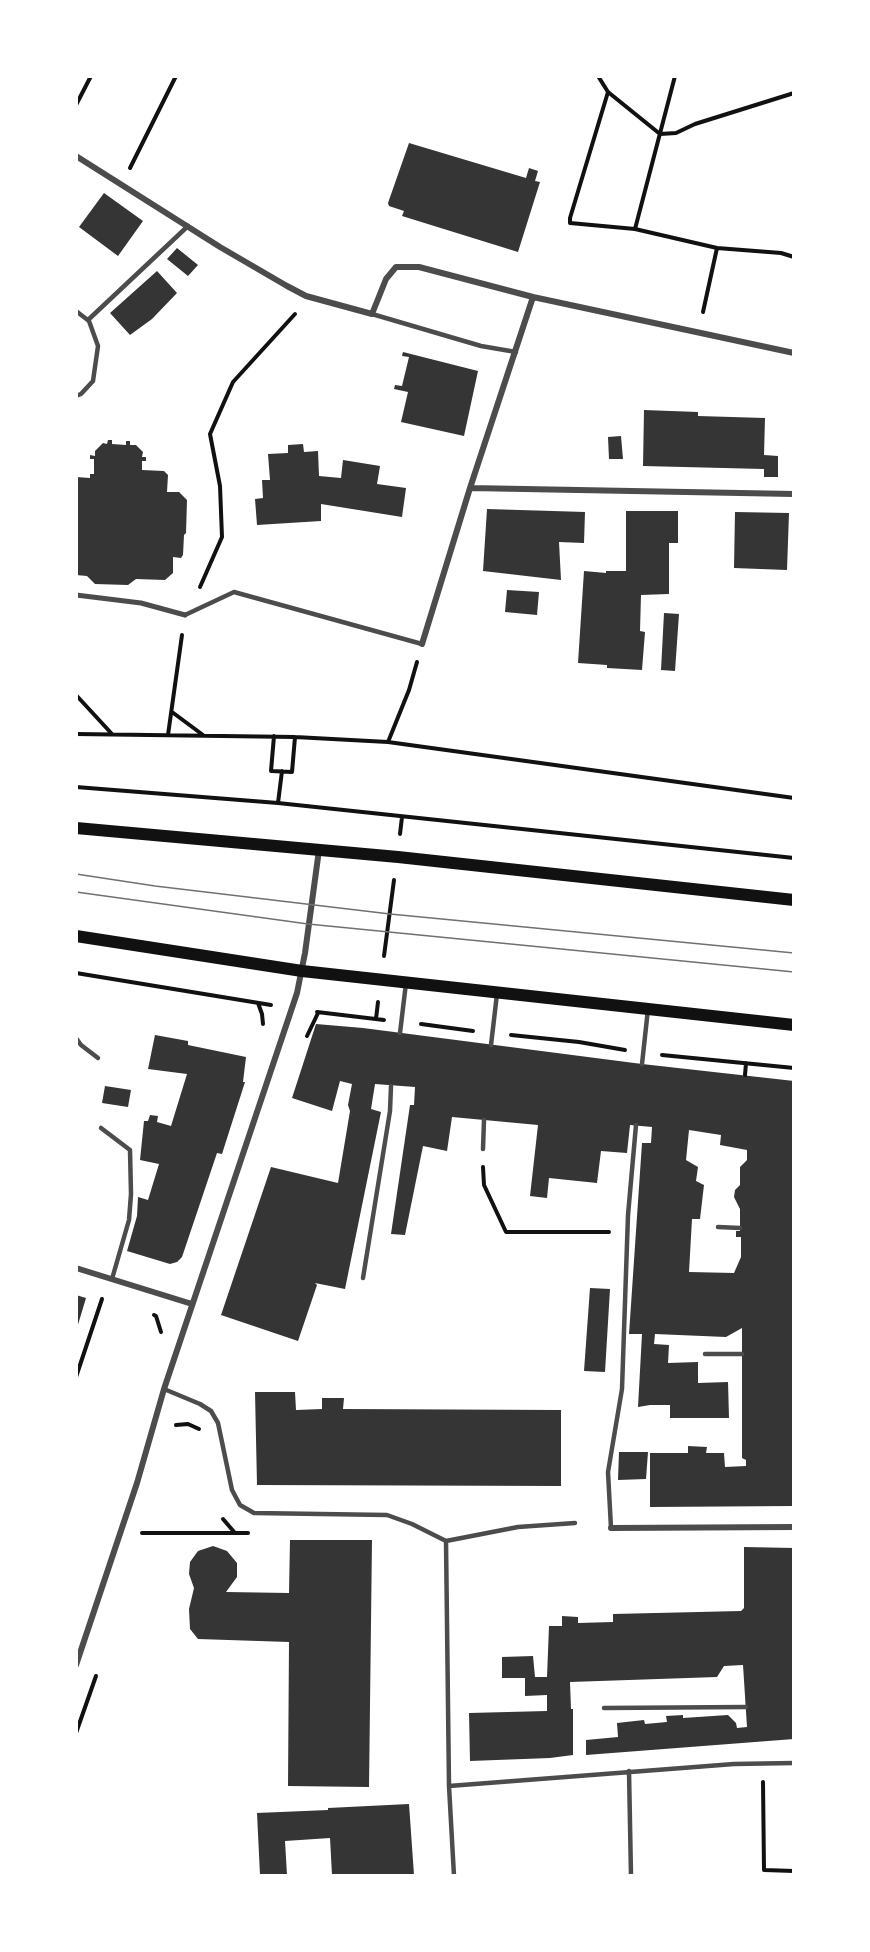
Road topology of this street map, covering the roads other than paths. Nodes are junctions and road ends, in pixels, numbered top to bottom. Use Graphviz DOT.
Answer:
graph roads {
  1 [pos="76,156"];
  2 [pos="188,226"];
  3 [pos="533,297"];
  4 [pos="76,311"];
  5 [pos="372,314"];
  6 [pos="88,320"];
  7 [pos="516,352"];
  8 [pos="794,353"];
  9 [pos="76,396"];
  10 [pos="470,488"];
  11 [pos="794,494"];
  12 [pos="76,595"];
  13 [pos="185,615"];
  14 [pos="422,644"];
  15 [pos="76,828"];
  16 [pos="319,849"];
  17 [pos="794,900"];
  18 [pos="76,936"];
  19 [pos="302,971"];
  20 [pos="406,983"];
  21 [pos="497,993"];
  22 [pos="648,1009"];
  23 [pos="794,1025"];
  24 [pos="400,1034"];
  25 [pos="76,1038"];
  26 [pos="491,1045"];
  27 [pos="98,1058"];
  28 [pos="642,1064"];
  29 [pos="392,1086"];
  30 [pos="484,1120"];
  31 [pos="636,1125"];
  32 [pos="100,1128"];
  33 [pos="483,1149"];
  34 [pos="718,1227"];
  35 [pos="740,1228"];
  36 [pos="76,1268"];
  37 [pos="363,1278"];
  38 [pos="112,1279"];
  39 [pos="192,1304"];
  40 [pos="705,1354"];
  41 [pos="742,1354"];
  42 [pos="164,1389"];
  43 [pos="575,1523"];
  44 [pos="794,1527"];
  45 [pos="610,1528"];
  46 [pos="446,1541"];
  47 [pos="76,1665"];
  48 [pos="746,1707"];
  49 [pos="604,1708"];
  50 [pos="794,1763"];
  51 [pos="629,1771"];
  52 [pos="449,1786"];
  53 [pos="454,1875"];
  54 [pos="631,1875"];
  1 -- 2 [label="street"];
  2 -- 5 [label="street"];
  2 -- 6 [label="lane"];
  3 -- 5 [label="street"];
  3 -- 7 [label="street"];
  3 -- 8 [label="street"];
  4 -- 6 [label="lane"];
  5 -- 7 [label="lane"];
  6 -- 9 [label="lane"];
  7 -- 10 [label="street"];
  10 -- 11 [label="street"];
  10 -- 14 [label="street"];
  12 -- 13 [label="street"];
  13 -- 14 [label="lane"];
  15 -- 16 [label="main road"];
  16 -- 17 [label="main road"];
  16 -- 19 [label="street"];
  18 -- 19 [label="main road"];
  19 -- 20 [label="main road"];
  19 -- 39 [label="street"];
  20 -- 21 [label="main road"];
  20 -- 24 [label="lane"];
  21 -- 22 [label="main road"];
  21 -- 26 [label="lane"];
  22 -- 23 [label="main road"];
  22 -- 28 [label="lane"];
  25 -- 27 [label="lane"];
  29 -- 37 [label="lane"];
  30 -- 33 [label="lane"];
  31 -- 45 [label="lane"];
  32 -- 38 [label="lane"];
  34 -- 35 [label="lane"];
  36 -- 38 [label="street"];
  38 -- 39 [label="street"];
  39 -- 42 [label="street"];
  40 -- 41 [label="lane"];
  42 -- 46 [label="lane"];
  42 -- 47 [label="street"];
  43 -- 46 [label="lane"];
  44 -- 45 [label="street"];
  46 -- 52 [label="lane"];
  48 -- 49 [label="lane"];
  50 -- 51 [label="lane"];
  51 -- 52 [label="lane"];
  51 -- 54 [label="lane"];
  52 -- 53 [label="lane"];
}
